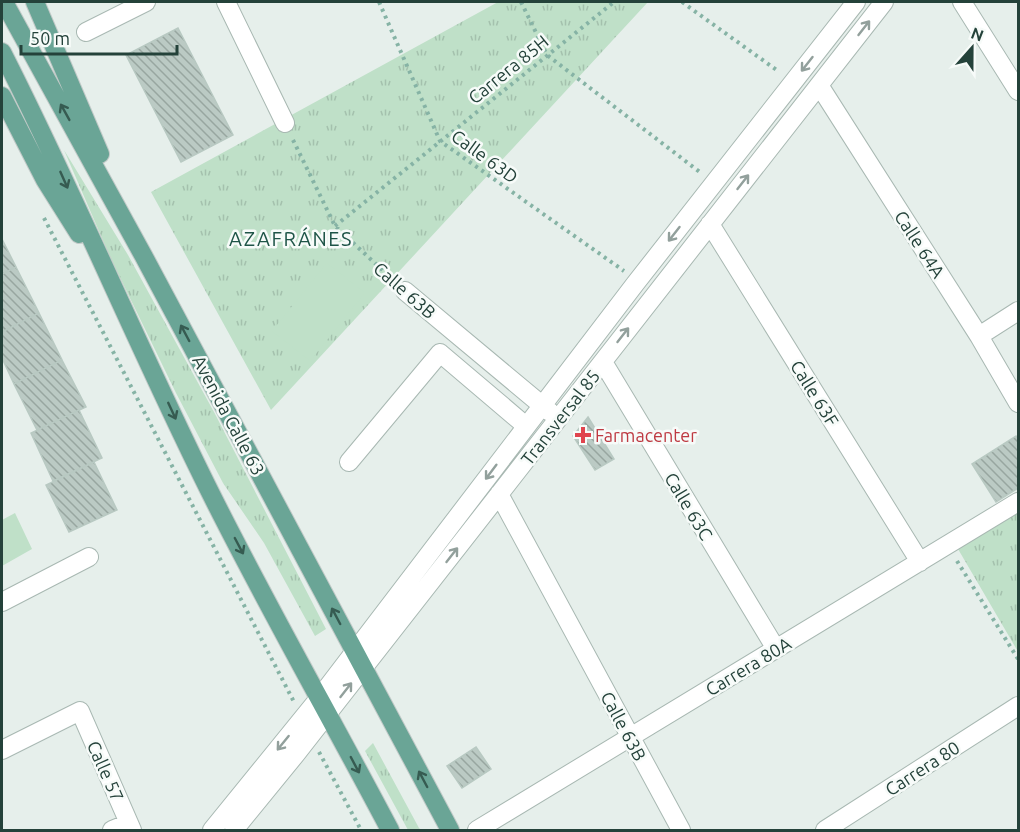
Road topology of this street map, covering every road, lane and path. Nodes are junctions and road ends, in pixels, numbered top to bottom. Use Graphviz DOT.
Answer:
graph roads {
  1 [pos="4,2"];
  2 [pos="35,2"];
  3 [pos="146,2"];
  4 [pos="226,2"];
  5 [pos="380,2"];
  6 [pos="521,2"];
  7 [pos="614,2"];
  8 [pos="682,2"];
  9 [pos="856,2"];
  10 [pos="884,2"];
  11 [pos="962,2"];
  12 [pos="86,32"];
  13 [pos="2,52"];
  14 [pos="547,55"];
  15 [pos="793,82"];
  16 [pos="819,86"];
  17 [pos="1018,91"];
  18 [pos="2,96"];
  19 [pos="285,123"];
  20 [pos="440,141"];
  21 [pos="714,183"];
  22 [pos="43,216"];
  23 [pos="711,224"];
  24 [pos="335,226"];
  25 [pos="143,255"];
  26 [pos="111,283"];
  27 [pos="635,284"];
  28 [pos="405,291"];
  29 [pos="1018,311"];
  30 [pos="979,336"];
  31 [pos="603,362"];
  32 [pos="1018,403"];
  33 [pos="542,405"];
  34 [pos="558,419"];
  35 [pos="526,426"];
  36 [pos="349,462"];
  37 [pos="499,494"];
  38 [pos="1018,502"];
  39 [pos="947,545"];
  40 [pos="89,558"];
  41 [pos="920,562"];
  42 [pos="2,602"];
  43 [pos="263,642"];
  44 [pos="776,649"];
  45 [pos="354,651"];
  46 [pos="1018,659"];
  47 [pos="363,668"];
  48 [pos="324,705"];
  49 [pos="1018,706"];
  50 [pos="630,737"];
  51 [pos="2,750"];
  52 [pos="124,828"];
  53 [pos="212,831"];
  54 [pos="234,831"];
  55 [pos="390,831"];
  56 [pos="450,831"];
  57 [pos="477,831"];
  58 [pos="681,831"];
  59 [pos="825,831"];
  25 -- 1 [label="main road, Avenida Calle 63, one-way"];
  2 -- 25 [label="main road"];
  3 -- 12 [label="street"];
  4 -- 19 [label="street"];
  5 -- 20 [label="path, Calle 63D"];
  6 -- 14 [label="path"];
  7 -- 14 [label="path, Carrera 85H"];
  8 -- 15 [label="path"];
  9 -- 15 [label="street, Transversal 85, one-way"];
  16 -- 10 [label="street, Transversal 85, one-way"];
  11 -- 17 [label="street"];
  13 -- 26 [label="main road, one-way"];
  14 -- 20 [label="path, Carrera 85H"];
  14 -- 21 [label="path"];
  15 -- 21 [label="street, Transversal 85"];
  23 -- 16 [label="street, Transversal 85, one-way"];
  16 -- 30 [label="street, Calle 64A"];
  18 -- 26 [label="main road"];
  19 -- 24 [label="path, Calle 63B"];
  20 -- 24 [label="path, Carrera 85H"];
  20 -- 27 [label="path, Calle 63D"];
  21 -- 27 [label="street, Transversal 85, one-way"];
  22 -- 43 [label="path"];
  31 -- 23 [label="street, Transversal 85, one-way"];
  23 -- 41 [label="street, Calle 63F"];
  24 -- 28 [label="path, Calle 63B"];
  45 -- 25 [label="main road, Avenida Calle 63, one-way"];
  26 -- 48 [label="main road, one-way"];
  27 -- 33 [label="street, Transversal 85"];
  28 -- 33 [label="street, Calle 63B"];
  29 -- 30 [label="street"];
  30 -- 32 [label="street, Calle 64A"];
  31 -- 34 [label="street, Transversal 85"];
  31 -- 44 [label="street, Calle 63C"];
  33 -- 34 [label="street, Calle 63B"];
  33 -- 35 [label="street, Transversal 85"];
  34 -- 37 [label="street, Transversal 85"];
  35 -- 36 [label="street"];
  35 -- 45 [label="street, Transversal 85, one-way"];
  47 -- 37 [label="street, Transversal 85, one-way"];
  37 -- 50 [label="street, Calle 63B"];
  38 -- 39 [label="street, Carrera 80A"];
  39 -- 41 [label="street, Carrera 80A"];
  39 -- 46 [label="path"];
  40 -- 42 [label="street"];
  41 -- 44 [label="street, Carrera 80A"];
  44 -- 50 [label="street, Carrera 80A"];
  45 -- 47 [label="main road, Avenida Calle 63"];
  45 -- 48 [label="street, Transversal 85"];
  48 -- 47 [label="street, Transversal 85, one-way"];
  56 -- 47 [label="main road, Avenida Calle 63, one-way"];
  48 -- 53 [label="street, Transversal 85, one-way"];
  48 -- 54 [label="street, Transversal 85"];
  48 -- 55 [label="main road, one-way"];
  49 -- 59 [label="street, Carrera 80"];
  50 -- 57 [label="street, Carrera 80A"];
  50 -- 58 [label="street, Calle 63B"];
  51 -- 52 [label="street, Calle 57"];
}
